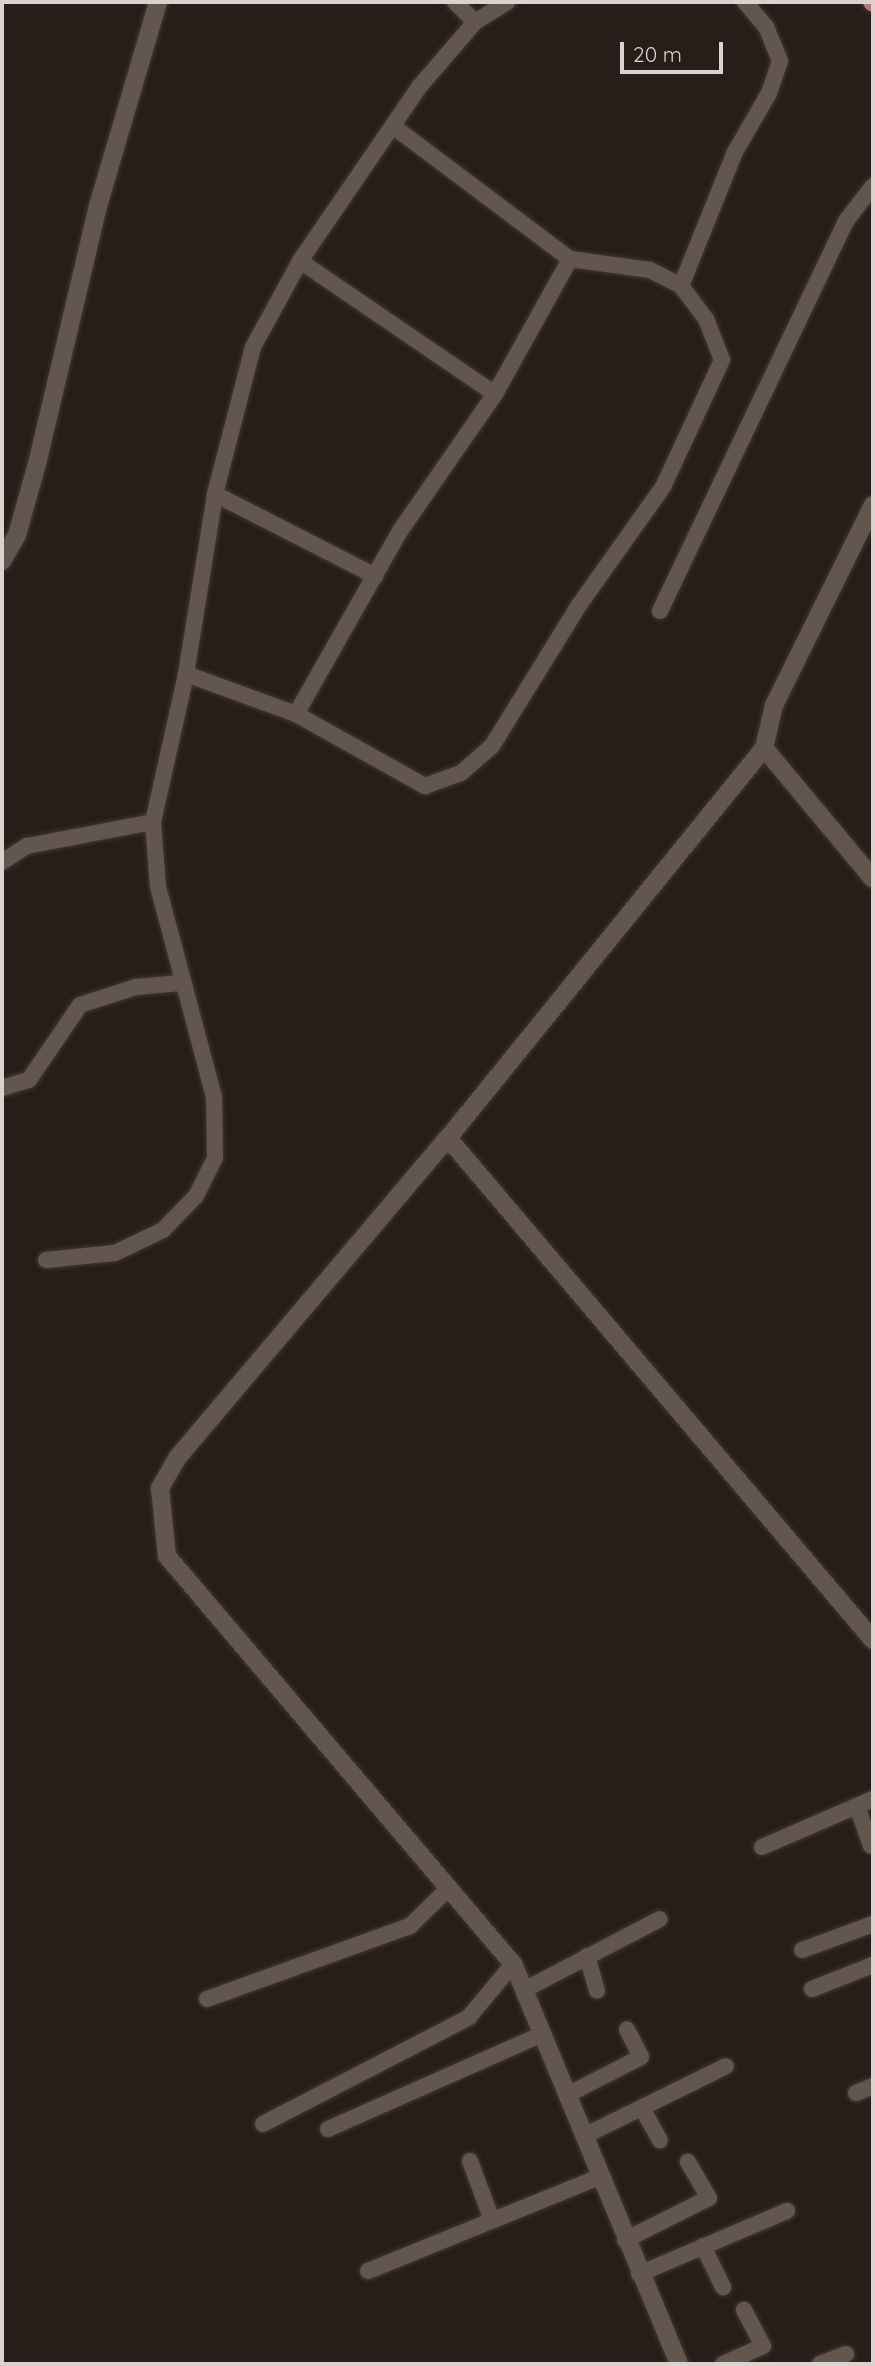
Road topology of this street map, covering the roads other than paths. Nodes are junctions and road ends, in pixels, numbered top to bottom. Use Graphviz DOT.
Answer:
graph roads {
  1 [pos="158,2"];
  2 [pos="455,2"];
  3 [pos="507,2"];
  4 [pos="745,2"];
  5 [pos="474,22"];
  6 [pos="394,127"];
  7 [pos="873,186"];
  8 [pos="570,259"];
  9 [pos="300,261"];
  10 [pos="681,286"];
  11 [pos="495,394"];
  12 [pos="215,494"];
  13 [pos="873,505"];
  14 [pos="2,561"];
  15 [pos="375,576"];
  16 [pos="660,611"];
  17 [pos="186,674"];
  18 [pos="296,714"];
  19 [pos="764,748"];
  20 [pos="153,822"];
  21 [pos="2,862"];
  22 [pos="873,879"];
  23 [pos="181,983"];
  24 [pos="2,1088"];
  25 [pos="448,1138"];
  26 [pos="46,1260"];
  27 [pos="873,1640"];
  28 [pos="873,1799"];
  29 [pos="857,1806"];
  30 [pos="871,1846"];
  31 [pos="762,1847"];
  32 [pos="449,1888"];
  33 [pos="660,1919"];
  34 [pos="873,1924"];
  35 [pos="802,1950"];
  36 [pos="587,1956"];
  37 [pos="513,1964"];
  38 [pos="873,1965"];
  39 [pos="812,1989"];
  40 [pos="524,1990"];
  41 [pos="597,1991"];
  42 [pos="207,1999"];
  43 [pos="627,2029"];
  44 [pos="542,2034"];
  45 [pos="726,2066"];
  46 [pos="873,2086"];
  47 [pos="856,2093"];
  48 [pos="567,2095"];
  49 [pos="642,2108"];
  50 [pos="263,2124"];
  51 [pos="328,2129"];
  52 [pos="584,2136"];
  53 [pos="660,2140"];
  54 [pos="470,2161"];
  55 [pos="688,2162"];
  56 [pos="600,2177"];
  57 [pos="787,2211"];
  58 [pos="492,2220"];
  59 [pos="625,2240"];
  60 [pos="703,2246"];
  61 [pos="368,2271"];
  62 [pos="639,2274"];
  63 [pos="723,2287"];
  64 [pos="744,2310"];
  65 [pos="846,2354"];
  66 [pos="679,2364"];
  67 [pos="723,2364"];
  68 [pos="820,2364"];
  1 -- 14 [label="street"];
  2 -- 5 [label="lane"];
  3 -- 5 [label="lane"];
  4 -- 10 [label="lane"];
  5 -- 6 [label="lane"];
  6 -- 8 [label="lane"];
  6 -- 9 [label="lane"];
  7 -- 16 [label="lane"];
  8 -- 10 [label="lane"];
  8 -- 11 [label="lane"];
  9 -- 11 [label="lane"];
  9 -- 12 [label="lane"];
  10 -- 18 [label="lane"];
  11 -- 15 [label="lane"];
  12 -- 15 [label="lane"];
  12 -- 17 [label="lane"];
  13 -- 19 [label="street"];
  15 -- 18 [label="lane"];
  17 -- 18 [label="lane"];
  17 -- 20 [label="lane"];
  19 -- 22 [label="street"];
  19 -- 25 [label="street"];
  20 -- 21 [label="lane"];
  20 -- 23 [label="lane"];
  23 -- 24 [label="lane"];
  23 -- 26 [label="lane"];
  25 -- 27 [label="street"];
  25 -- 32 [label="street"];
  28 -- 29 [label="lane"];
  29 -- 30 [label="lane"];
  29 -- 31 [label="lane"];
  32 -- 37 [label="street"];
  32 -- 42 [label="lane"];
  33 -- 36 [label="lane"];
  34 -- 35 [label="lane"];
  36 -- 40 [label="lane"];
  36 -- 41 [label="lane"];
  37 -- 40 [label="street"];
  37 -- 50 [label="lane"];
  38 -- 39 [label="lane"];
  40 -- 44 [label="street"];
  43 -- 48 [label="lane"];
  44 -- 48 [label="street"];
  44 -- 51 [label="lane"];
  45 -- 49 [label="lane"];
  46 -- 47 [label="lane"];
  48 -- 52 [label="street"];
  49 -- 52 [label="lane"];
  49 -- 53 [label="lane"];
  52 -- 56 [label="street"];
  54 -- 58 [label="lane"];
  55 -- 59 [label="lane"];
  56 -- 58 [label="lane"];
  56 -- 59 [label="street"];
  57 -- 60 [label="lane"];
  58 -- 61 [label="lane"];
  59 -- 62 [label="street"];
  60 -- 62 [label="lane"];
  60 -- 63 [label="lane"];
  62 -- 66 [label="street"];
  64 -- 67 [label="lane"];
  65 -- 68 [label="lane"];
}
